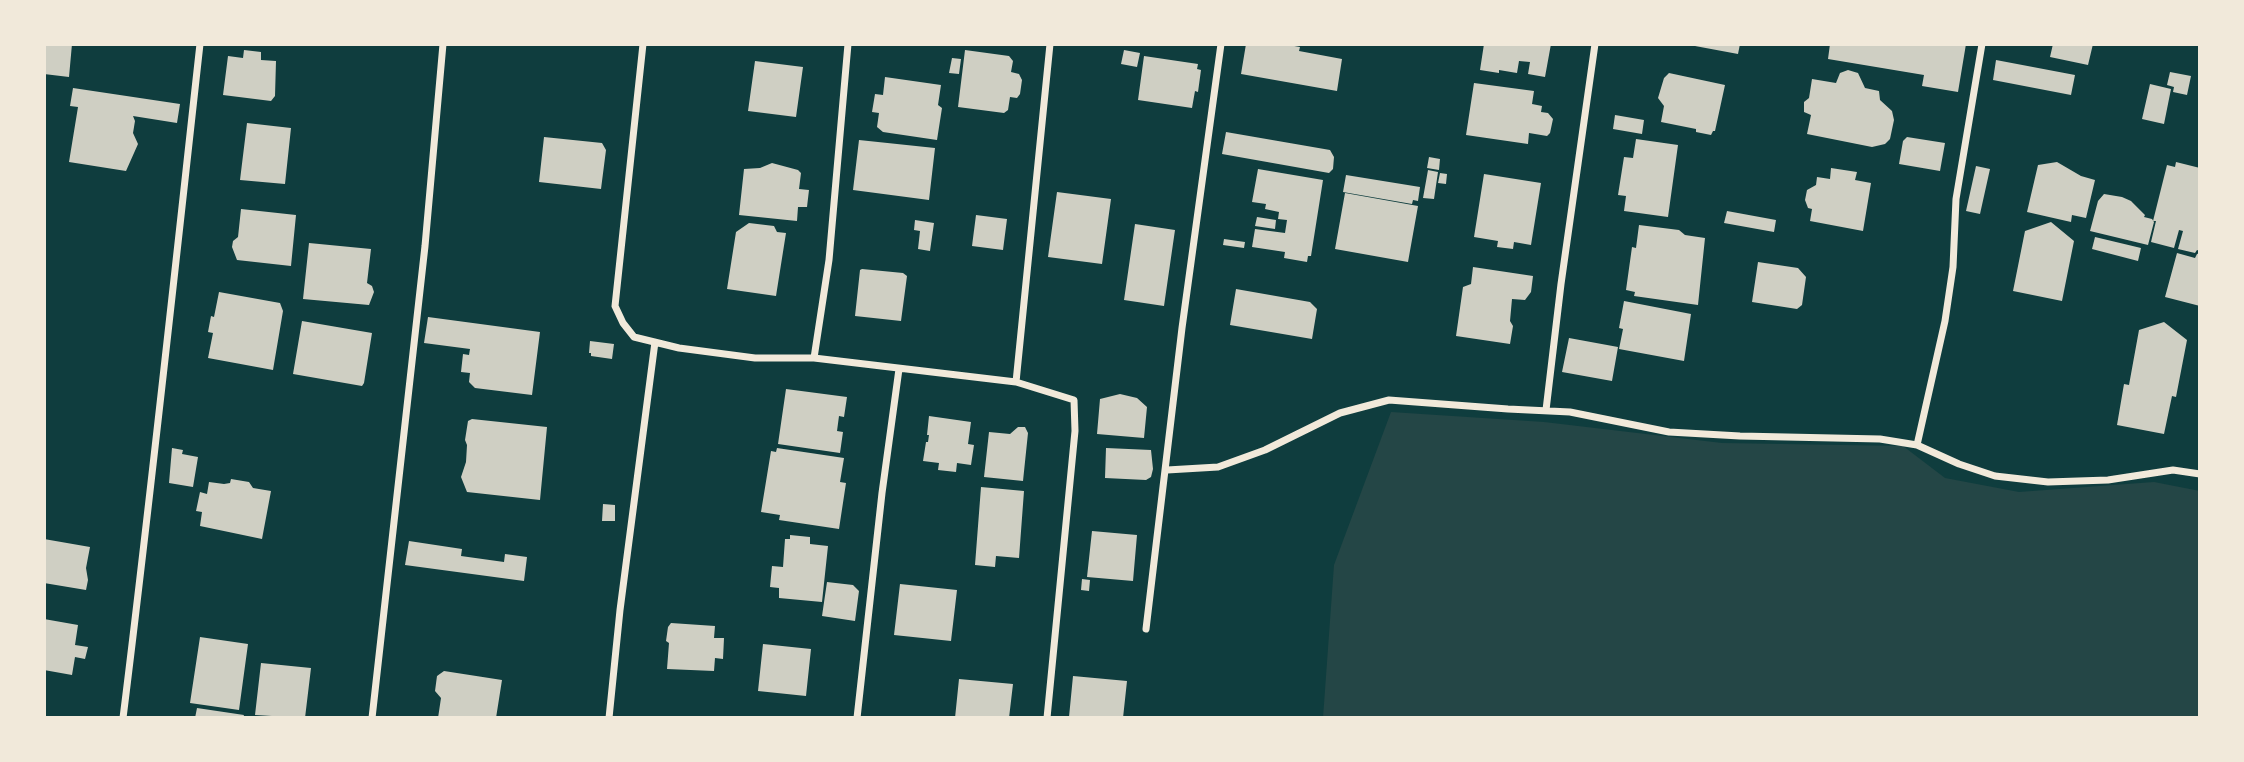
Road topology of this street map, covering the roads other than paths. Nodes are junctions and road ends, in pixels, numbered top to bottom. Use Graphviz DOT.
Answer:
graph roads {
  1 [pos="200,44"];
  2 [pos="443,44"];
  3 [pos="643,44"];
  4 [pos="848,44"];
  5 [pos="1050,44"];
  6 [pos="1222,44"];
  7 [pos="1595,44"];
  8 [pos="1982,44"];
  9 [pos="655,342"];
  10 [pos="814,358"];
  11 [pos="898,369"];
  12 [pos="1016,383"];
  13 [pos="1546,410"];
  14 [pos="1917,445"];
  15 [pos="1167,470"];
  16 [pos="2200,474"];
  17 [pos="1146,629"];
  18 [pos="123,718"];
  19 [pos="372,718"];
  20 [pos="609,718"];
  21 [pos="857,718"];
  22 [pos="1047,718"];
  1 -- 18 [label="street"];
  2 -- 19 [label="street"];
  3 -- 9 [label="street"];
  4 -- 10 [label="street"];
  5 -- 12 [label="street"];
  6 -- 15 [label="street"];
  7 -- 13 [label="street"];
  8 -- 14 [label="street"];
  9 -- 10 [label="street"];
  9 -- 20 [label="street"];
  10 -- 11 [label="street"];
  11 -- 12 [label="street"];
  11 -- 21 [label="street"];
  12 -- 22 [label="street"];
  13 -- 14 [label="street"];
  13 -- 15 [label="street"];
  14 -- 16 [label="street"];
  15 -- 17 [label="street"];
}
